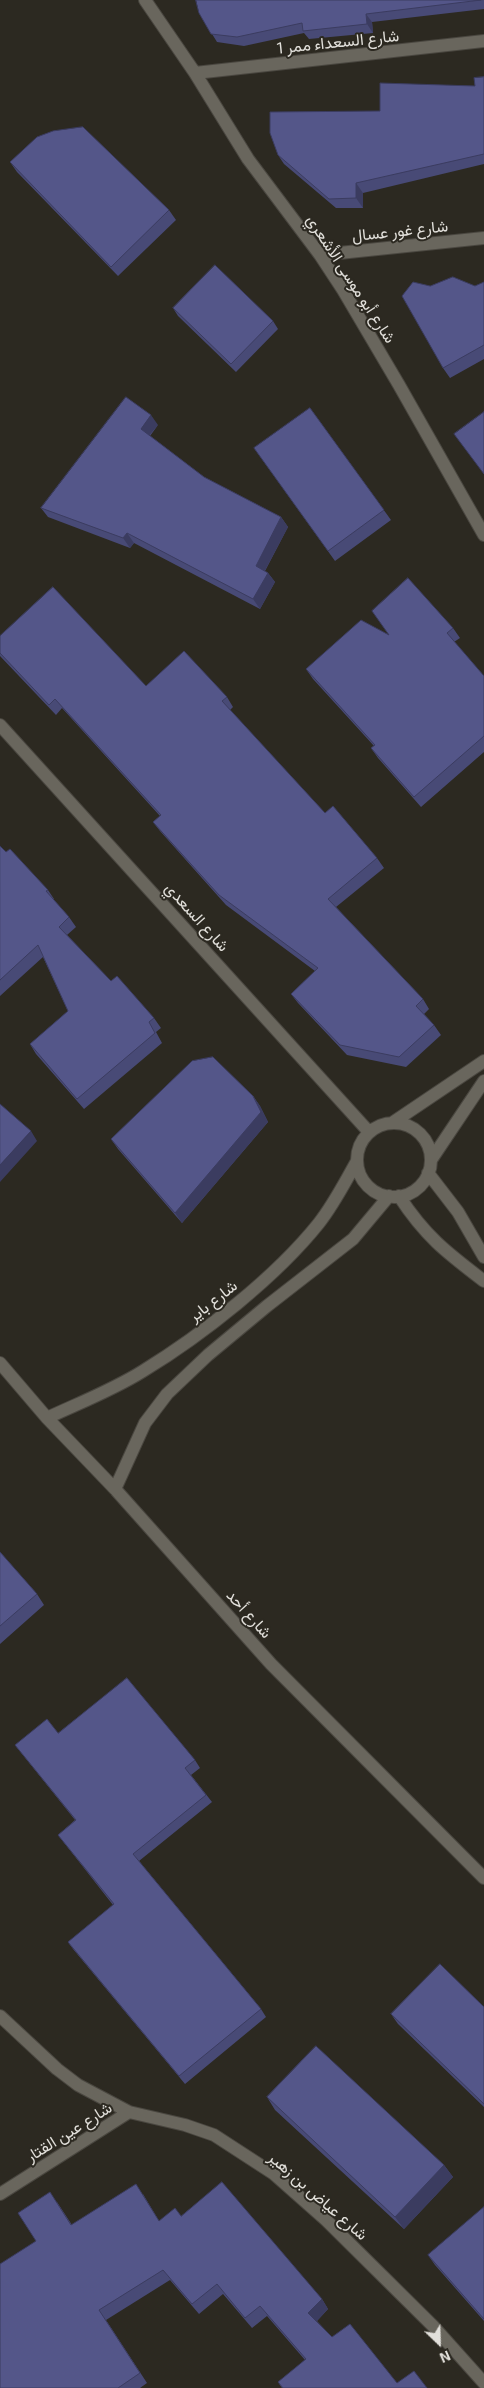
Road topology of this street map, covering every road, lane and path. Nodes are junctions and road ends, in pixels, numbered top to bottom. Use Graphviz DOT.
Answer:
graph roads {
  1 [pos="145,0"];
  2 [pos="484,41"];
  3 [pos="195,73"];
  4 [pos="484,238"];
  5 [pos="320,255"];
  6 [pos="484,535"];
  7 [pos="0,725"];
  8 [pos="484,1061"];
  9 [pos="484,1081"];
  10 [pos="392,1123"];
  11 [pos="369,1132"];
  12 [pos="431,1160"];
  13 [pos="357,1161"];
  14 [pos="428,1173"];
  15 [pos="394,1196"];
  16 [pos="484,1257"];
  17 [pos="484,1280"];
  18 [pos="0,1362"];
  19 [pos="47,1418"];
  20 [pos="115,1489"];
  21 [pos="484,1878"];
  22 [pos="0,2016"];
  23 [pos="129,2112"];
  24 [pos="0,2194"];
  25 [pos="484,2383"];
  1 -- 3 [label="street, شارع أبو موسى الأشعري"];
  2 -- 3 [label="street, شارع السعداء ممر 1"];
  3 -- 5 [label="street, شارع أبو موسى الأشعري"];
  4 -- 5 [label="street, شارع غور عسال"];
  5 -- 6 [label="street, شارع أبو موسى الأشعري"];
  7 -- 11 [label="street, شارع السعدي"];
  8 -- 10 [label="street"];
  9 -- 12 [label="street"];
  10 -- 11 [label="street"];
  10 -- 12 [label="street"];
  11 -- 13 [label="street"];
  12 -- 14 [label="street"];
  13 -- 15 [label="street"];
  13 -- 19 [label="street, شارع باير"];
  14 -- 15 [label="street"];
  14 -- 16 [label="street"];
  15 -- 17 [label="street"];
  15 -- 20 [label="street"];
  18 -- 19 [label="street, شارع أحد"];
  19 -- 20 [label="street, شارع أحد"];
  20 -- 21 [label="street, شارع أحد"];
  22 -- 23 [label="street, شارع عياض بن زهير"];
  23 -- 24 [label="street, شارع عين القتار"];
  23 -- 25 [label="street, شارع عياض بن زهير"];
}
